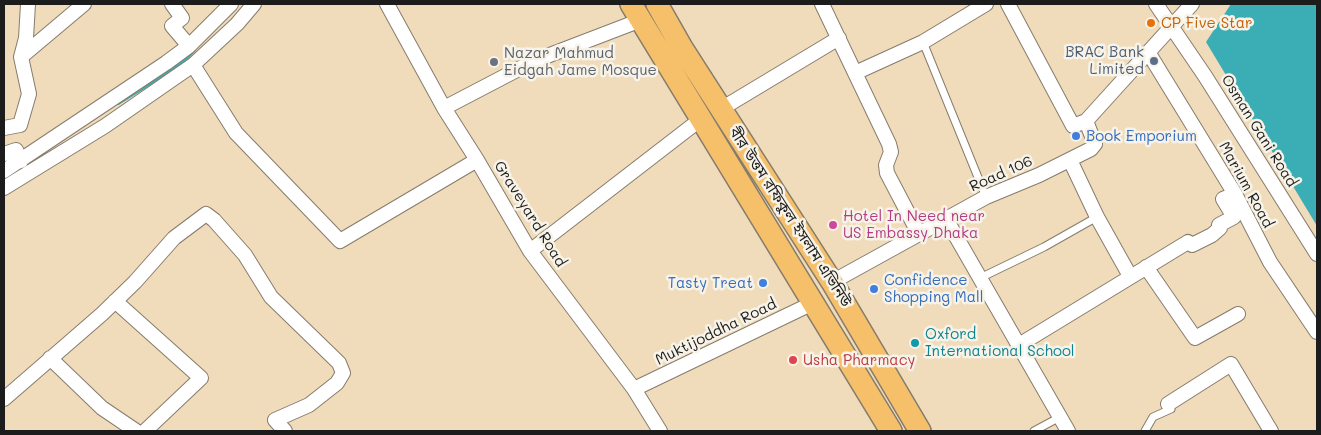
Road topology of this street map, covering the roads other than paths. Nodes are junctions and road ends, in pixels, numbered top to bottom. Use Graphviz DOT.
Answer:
graph roads {
  1 [pos="28,4"];
  2 [pos="84,4"];
  3 [pos="172,4"];
  4 [pos="254,4"];
  5 [pos="387,4"];
  6 [pos="657,4"];
  7 [pos="822,4"];
  8 [pos="986,4"];
  9 [pos="1008,4"];
  10 [pos="1156,4"];
  11 [pos="1192,4"];
  12 [pos="228,8"];
  13 [pos="636,12"];
  14 [pos="237,24"];
  15 [pos="1172,26"];
  16 [pos="839,38"];
  17 [pos="923,42"];
  18 [pos="189,46"];
  19 [pos="1148,52"];
  20 [pos="22,57"];
  21 [pos="193,64"];
  22 [pos="854,73"];
  23 [pos="444,108"];
  24 [pos="721,109"];
  25 [pos="701,119"];
  26 [pos="1086,121"];
  27 [pos="4,128"];
  28 [pos="4,154"];
  29 [pos="478,160"];
  30 [pos="1070,160"];
  31 [pos="21,161"];
  32 [pos="4,171"];
  33 [pos="4,188"];
  34 [pos="1235,194"];
  35 [pos="986,197"];
  36 [pos="1097,217"];
  37 [pos="946,219"];
  38 [pos="918,234"];
  39 [pos="530,251"];
  40 [pos="1317,254"];
  41 [pos="1146,267"];
  42 [pos="1130,276"];
  43 [pos="979,278"];
  44 [pos="832,282"];
  45 [pos="115,301"];
  46 [pos="813,302"];
  47 [pos="1238,314"];
  48 [pos="1317,332"];
  49 [pos="1019,345"];
  50 [pos="50,358"];
  51 [pos="634,390"];
  52 [pos="4,399"];
  53 [pos="1168,404"];
  54 [pos="1060,417"];
  55 [pos="136,431"];
  56 [pos="145,431"];
  57 [pos="285,431"];
  58 [pos="660,431"];
  59 [pos="891,431"];
  60 [pos="920,431"];
  61 [pos="1034,431"];
  62 [pos="1068,431"];
  63 [pos="1145,431"];
  64 [pos="1271,431"];
  1 -- 20 [label="street"];
  2 -- 20 [label="street"];
  3 -- 18 [label="street"];
  4 -- 14 [label="street"];
  5 -- 23 [label="street, Graveyard Road"];
  6 -- 24 [label="main road, বীর উত্তম রফিকুল ইসলাম এভিনিউ"];
  7 -- 16 [label="street"];
  8 -- 17 [label="street"];
  9 -- 26 [label="street"];
  10 -- 15 [label="street, Osman Gani Road"];
  11 -- 15 [label="street"];
  12 -- 14 [label="street"];
  12 -- 18 [label="street"];
  13 -- 23 [label="street"];
  13 -- 25 [label="main road, বীর উত্তম রফিকুল ইসলাম এভিনিউ"];
  14 -- 21 [label="street"];
  15 -- 19 [label="street"];
  15 -- 40 [label="street, Osman Gani Road"];
  16 -- 22 [label="street"];
  16 -- 24 [label="street"];
  17 -- 22 [label="street"];
  17 -- 35 [label="lane"];
  18 -- 31 [label="street"];
  19 -- 26 [label="street"];
  19 -- 34 [label="street, Marium Road"];
  20 -- 27 [label="street"];
  21 -- 29 [label="street"];
  21 -- 33 [label="street"];
  22 -- 38 [label="street"];
  23 -- 29 [label="street, Graveyard Road"];
  24 -- 44 [label="main road, বীর উত্তম রফিকুল ইসলাম এভিনিউ"];
  25 -- 39 [label="street"];
  25 -- 46 [label="main road, বীর উত্তম রফিকুল ইসলাম এভিনিউ"];
  26 -- 30 [label="street, Road 106"];
  28 -- 31 [label="street"];
  29 -- 39 [label="street, Graveyard Road"];
  30 -- 35 [label="street, Road 106"];
  30 -- 36 [label="street"];
  31 -- 32 [label="street"];
  34 -- 41 [label="street"];
  34 -- 48 [label="street, Marium Road"];
  35 -- 37 [label="street, Road 106"];
  36 -- 42 [label="street"];
  36 -- 43 [label="lane"];
  37 -- 38 [label="street, Road 106"];
  37 -- 43 [label="street"];
  38 -- 44 [label="street, Road 106"];
  39 -- 51 [label="street, Graveyard Road"];
  41 -- 42 [label="street"];
  41 -- 47 [label="street"];
  42 -- 49 [label="street"];
  43 -- 49 [label="street"];
  44 -- 60 [label="main road, বীর উত্তম রফিকুল ইসলাম এভিনিউ"];
  45 -- 50 [label="street"];
  45 -- 56 [label="street"];
  45 -- 57 [label="street"];
  46 -- 51 [label="street, Muktijoddha Road"];
  46 -- 59 [label="main road, বীর উত্তম রফিকুল ইসলাম এভিনিউ"];
  49 -- 54 [label="street"];
  50 -- 52 [label="street"];
  50 -- 55 [label="street"];
  51 -- 58 [label="street, Graveyard Road"];
  53 -- 63 [label="lane"];
  53 -- 64 [label="street"];
  54 -- 61 [label="lane"];
  54 -- 62 [label="street"];
}
